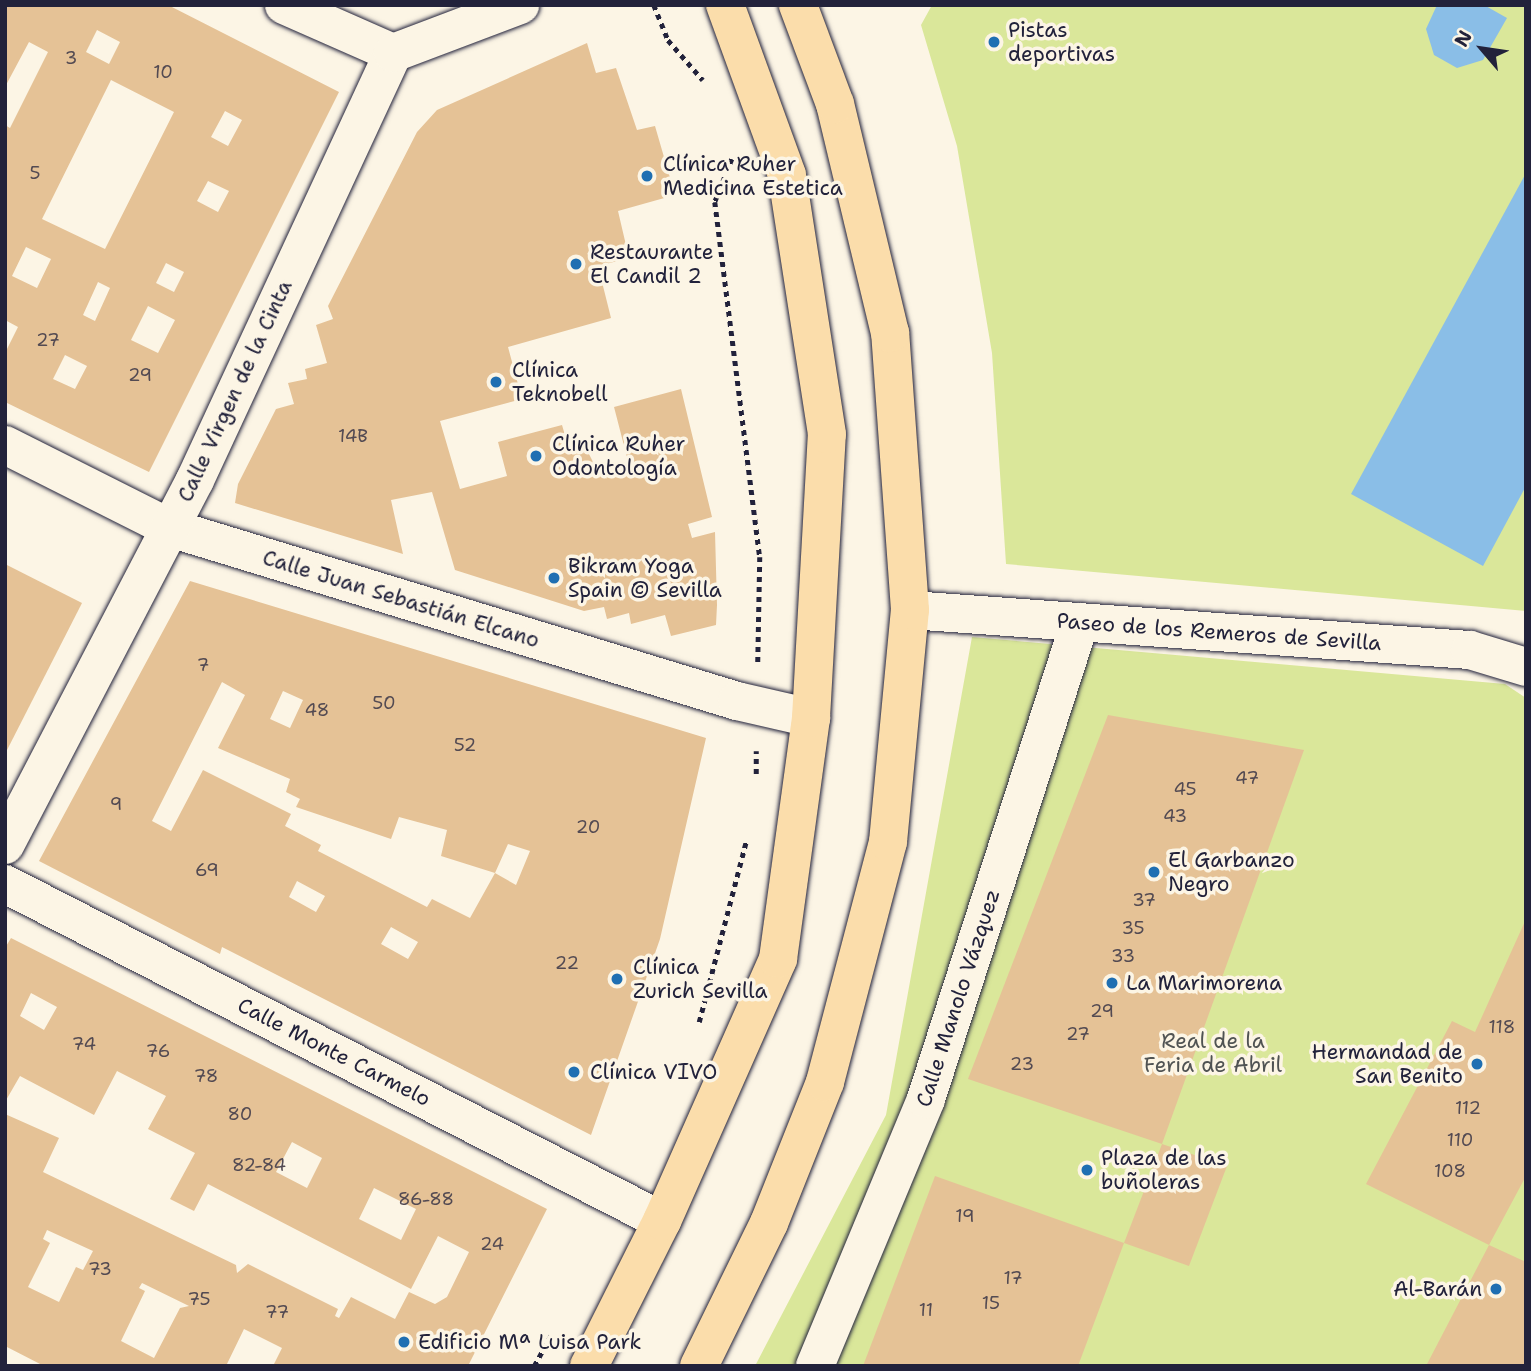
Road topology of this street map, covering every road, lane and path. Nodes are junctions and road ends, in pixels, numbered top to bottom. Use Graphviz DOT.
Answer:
graph roads {
  1 [pos="284,5"];
  2 [pos="520,5"];
  3 [pos="654,5"];
  4 [pos="725,5"];
  5 [pos="797,5"];
  6 [pos="393,53"];
  7 [pos="709,87"];
  8 [pos="733,153"];
  9 [pos="5,445"];
  10 [pos="170,528"];
  11 [pos="910,610"];
  12 [pos="1080,622"];
  13 [pos="1526,667"];
  14 [pos="758,668"];
  15 [pos="811,718"];
  16 [pos="757,748"];
  17 [pos="755,786"];
  18 [pos="747,839"];
  19 [pos="5,845"];
  20 [pos="5,884"];
  21 [pos="698,1025"];
  22 [pos="662,1221"];
  23 [pos="589,1366"];
  24 [pos="699,1366"];
  25 [pos="815,1366"];
  1 -- 6 [label="street"];
  2 -- 6 [label="street"];
  3 -- 7 [label="path"];
  4 -- 15 [label="main road"];
  5 -- 11 [label="main road"];
  6 -- 10 [label="street, Calle Virgen de la Cinta"];
  8 -- 14 [label="path"];
  9 -- 10 [label="street, Calle Juan Sebastián Elcano"];
  10 -- 15 [label="street, Calle Juan Sebastián Elcano"];
  10 -- 19 [label="street, Calle Virgen de la Cinta"];
  11 -- 12 [label="street, Paseo de los Remeros de Sevilla"];
  11 -- 24 [label="main road"];
  12 -- 13 [label="street, Paseo de los Remeros de Sevilla"];
  12 -- 25 [label="street, Calle Manolo Vázquez"];
  15 -- 22 [label="main road"];
  16 -- 17 [label="path"];
  18 -- 21 [label="path"];
  20 -- 22 [label="street, Calle Monte Carmelo"];
  22 -- 23 [label="main road"];
}
